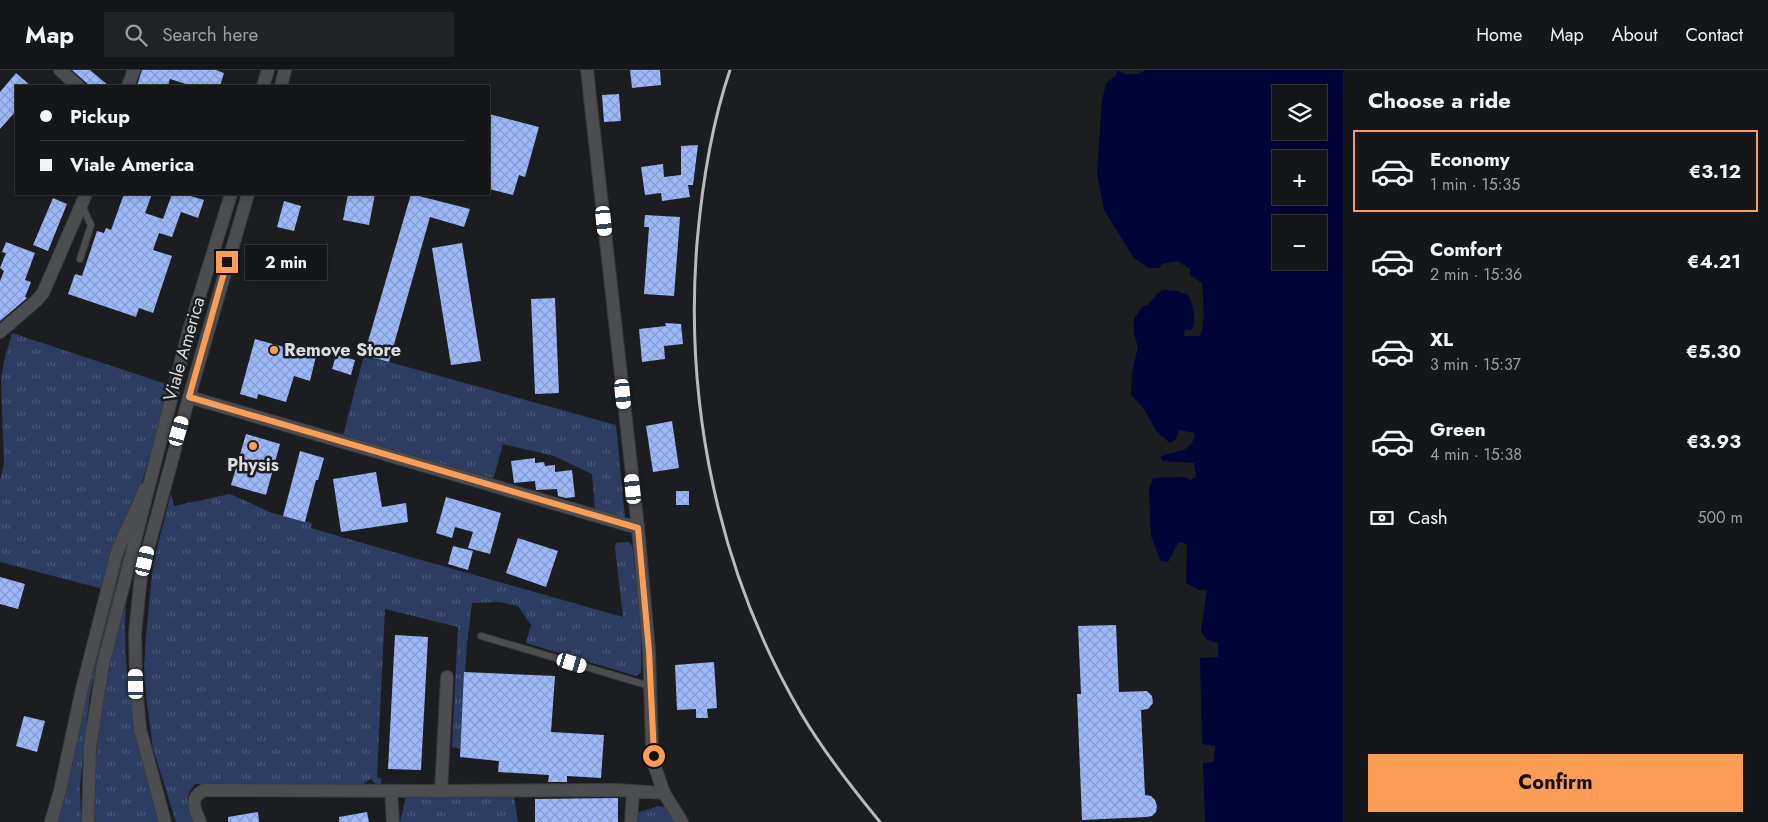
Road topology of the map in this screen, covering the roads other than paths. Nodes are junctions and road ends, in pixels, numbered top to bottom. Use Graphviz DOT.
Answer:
graph roads {
  1 [pos="60,70"];
  2 [pos="134,70"];
  3 [pos="268,70"];
  4 [pos="286,70"];
  5 [pos="587,70"];
  6 [pos="77,85"];
  7 [pos="128,85"];
  8 [pos="263,85"];
  9 [pos="280,85"];
  10 [pos="231,195"];
  11 [pos="248,195"];
  12 [pos="83,199"];
  13 [pos="80,259"];
  14 [pos="0,332"];
  15 [pos="189,397"];
  16 [pos="153,474"];
  17 [pos="638,528"];
  18 [pos="480,636"];
  19 [pos="447,676"];
  20 [pos="650,686"];
  21 [pos="391,791"];
  22 [pos="441,791"];
  23 [pos="633,792"];
  24 [pos="664,793"];
  25 [pos="51,822"];
  26 [pos="88,822"];
  27 [pos="165,822"];
  28 [pos="200,822"];
  29 [pos="393,822"];
  30 [pos="632,822"];
  31 [pos="682,822"];
  1 -- 6 [label="street"];
  2 -- 7 [label="street"];
  3 -- 8 [label="street"];
  4 -- 9 [label="street"];
  5 -- 17 [label="street"];
  10 -- 16 [label="street, Viale America"];
  11 -- 15 [label="street, Viale America"];
  12 -- 13 [label="lane"];
  12 -- 14 [label="street"];
  15 -- 17 [label="street"];
  15 -- 27 [label="street, Viale America"];
  16 -- 25 [label="street"];
  16 -- 26 [label="street"];
  17 -- 20 [label="street"];
  18 -- 20 [label="lane"];
  19 -- 22 [label="street"];
  20 -- 24 [label="street"];
  21 -- 22 [label="street"];
  21 -- 28 [label="street"];
  21 -- 29 [label="street"];
  22 -- 23 [label="street"];
  23 -- 24 [label="street"];
  23 -- 30 [label="street"];
  24 -- 31 [label="street"];
}
